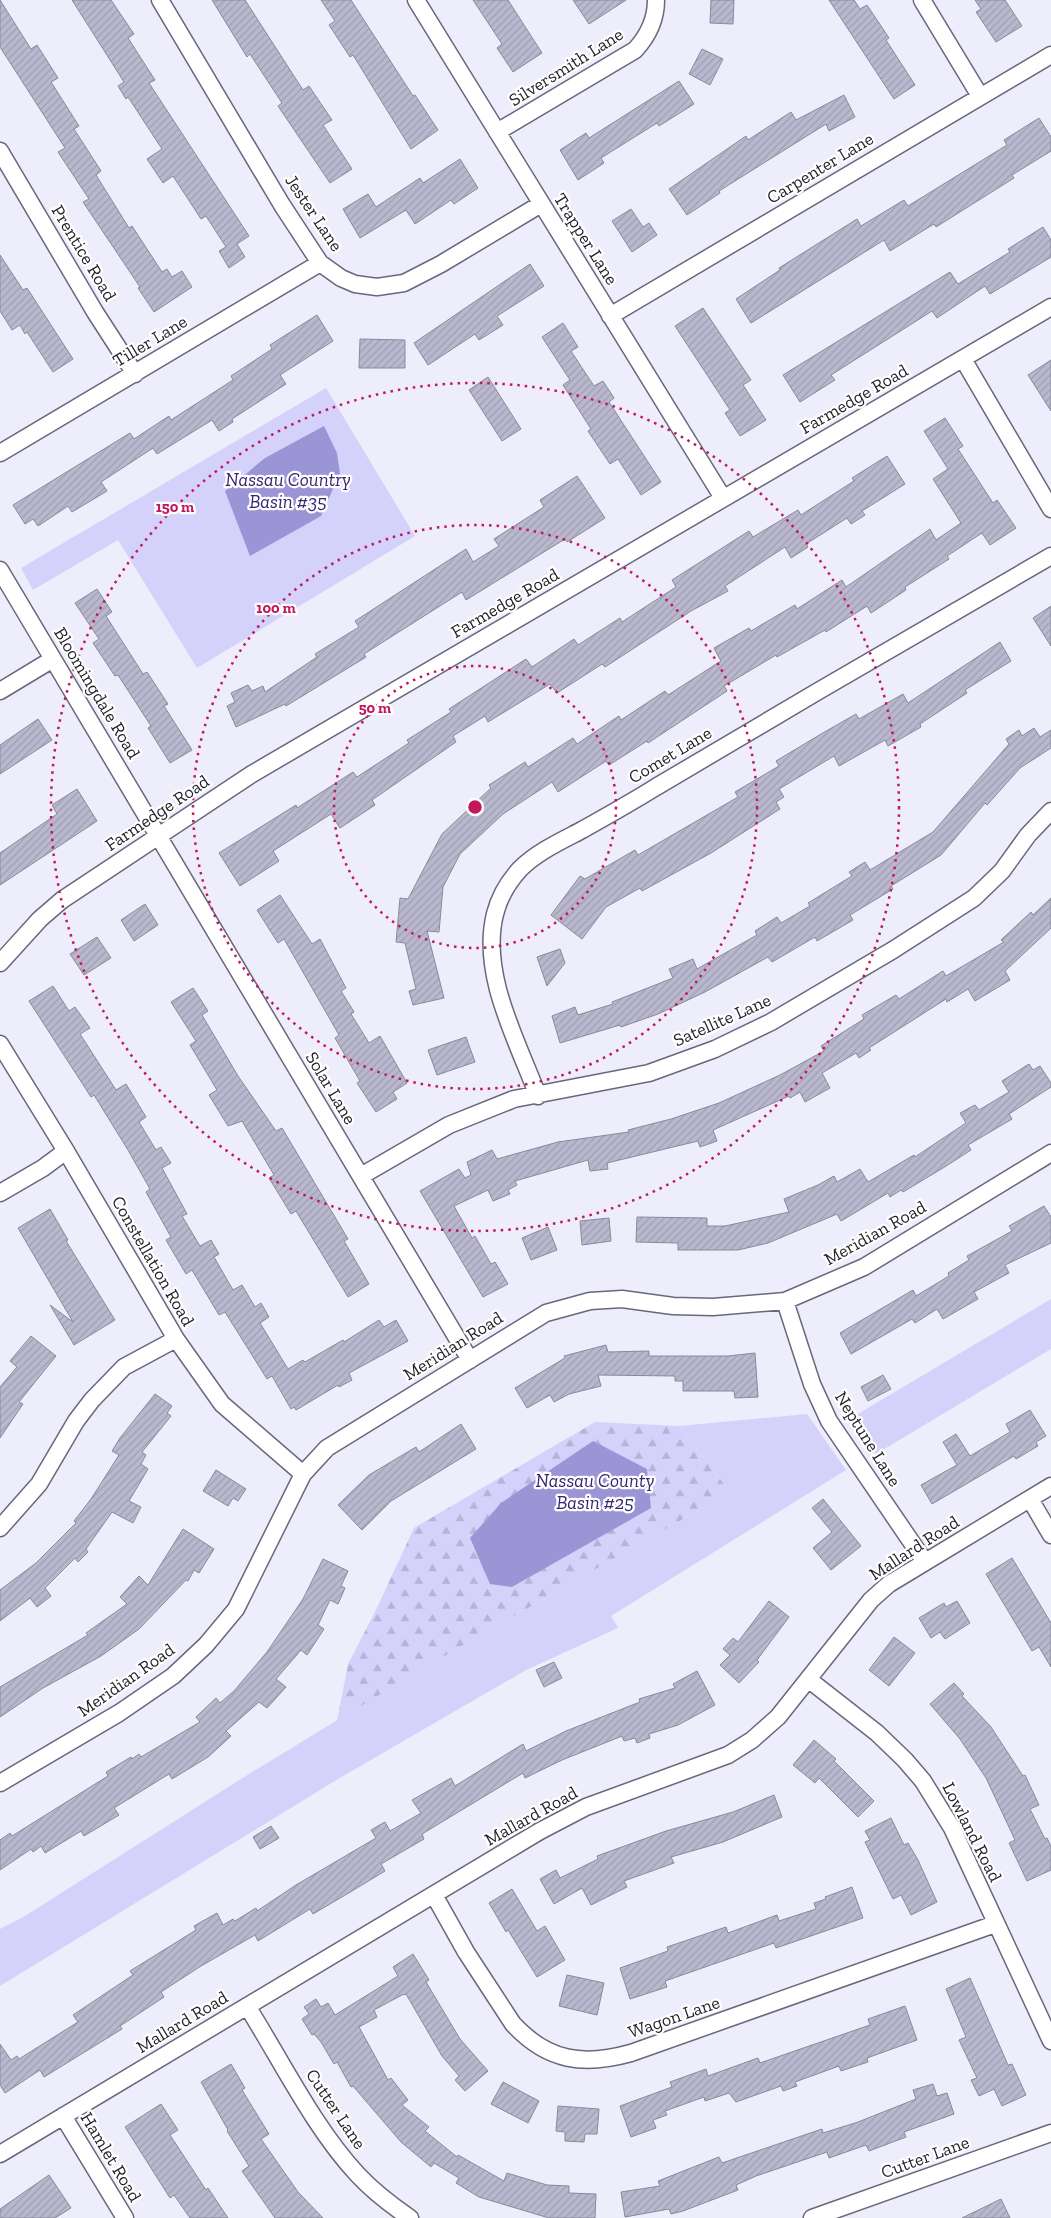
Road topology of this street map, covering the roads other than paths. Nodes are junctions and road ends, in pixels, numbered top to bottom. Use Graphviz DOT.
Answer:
graph roads {
  1 [pos="160,0"];
  2 [pos="416,0"];
  3 [pos="656,0"];
  4 [pos="922,0"];
  5 [pos="1051,55"];
  6 [pos="980,96"];
  7 [pos="497,132"];
  8 [pos="0,151"];
  9 [pos="541,204"];
  10 [pos="320,264"];
  11 [pos="1051,307"];
  12 [pos="610,316"];
  13 [pos="963,359"];
  14 [pos="135,374"];
  15 [pos="0,453"];
  16 [pos="723,498"];
  17 [pos="1051,509"];
  18 [pos="1051,556"];
  19 [pos="0,570"];
  20 [pos="53,659"];
  21 [pos="0,691"];
  22 [pos="1051,811"];
  23 [pos="159,836"];
  24 [pos="0,963"];
  25 [pos="0,1044"];
  26 [pos="538,1096"];
  27 [pos="66,1151"];
  28 [pos="1051,1153"];
  29 [pos="361,1176"];
  30 [pos="0,1193"];
  31 [pos="785,1301"];
  32 [pos="176,1340"];
  33 [pos="470,1360"];
  34 [pos="303,1474"];
  35 [pos="1051,1486"];
  36 [pos="1030,1499"];
  37 [pos="0,1528"];
  38 [pos="1051,1535"];
  39 [pos="925,1562"];
  40 [pos="808,1679"];
  41 [pos="0,1783"];
  42 [pos="434,1895"];
  43 [pos="996,1924"];
  44 [pos="247,2006"];
  45 [pos="1045,2012"];
  46 [pos="1051,2041"];
  47 [pos="63,2116"];
  48 [pos="1051,2133"];
  49 [pos="0,2154"];
  50 [pos="125,2218"];
  51 [pos="410,2218"];
  52 [pos="812,2218"];
  1 -- 10 [label="street, Jester Lane"];
  2 -- 7 [label="street, Trapper Lane"];
  3 -- 7 [label="street, Silversmith Lane"];
  4 -- 6 [label="street"];
  5 -- 6 [label="street, Carpenter Lane"];
  6 -- 12 [label="street, Carpenter Lane"];
  7 -- 9 [label="street, Trapper Lane"];
  8 -- 14 [label="street, Prentice Road"];
  9 -- 10 [label="street, Jester Lane"];
  9 -- 12 [label="street, Trapper Lane"];
  10 -- 14 [label="street, Tiller Lane"];
  11 -- 13 [label="street, Farmedge Road"];
  12 -- 16 [label="street, Trapper Lane"];
  13 -- 16 [label="street, Farmedge Road"];
  13 -- 17 [label="street"];
  14 -- 15 [label="street, Tiller Lane"];
  16 -- 23 [label="street, Farmedge Road"];
  18 -- 26 [label="street, Comet Lane"];
  19 -- 20 [label="street, Bloomingdale Road"];
  20 -- 21 [label="street"];
  20 -- 23 [label="street, Bloomingdale Road"];
  22 -- 26 [label="street, Satellite Lane"];
  23 -- 24 [label="street, Farmedge Road"];
  23 -- 29 [label="street, Solar Lane"];
  25 -- 27 [label="street, Constellation Road"];
  26 -- 29 [label="street, Satellite Lane"];
  27 -- 30 [label="street"];
  27 -- 32 [label="street, Constellation Road"];
  28 -- 31 [label="street, Meridian Road"];
  29 -- 33 [label="street, Solar Lane"];
  31 -- 33 [label="street, Meridian Road"];
  31 -- 39 [label="street, Neptune Lane"];
  32 -- 34 [label="street, Constellation Road"];
  32 -- 37 [label="street"];
  33 -- 34 [label="street, Meridian Road"];
  34 -- 41 [label="street, Meridian Road"];
  35 -- 36 [label="street, Mallard Road"];
  36 -- 38 [label="street"];
  36 -- 39 [label="street, Mallard Road"];
  39 -- 40 [label="street, Mallard Road"];
  40 -- 42 [label="street, Mallard Road"];
  40 -- 43 [label="street, Lowland Road"];
  42 -- 43 [label="street, Wagon Lane"];
  42 -- 44 [label="street, Mallard Road"];
  43 -- 45 [label="street, Lowland Road"];
  44 -- 47 [label="street, Mallard Road"];
  44 -- 51 [label="street, Cutter Lane"];
  45 -- 46 [label="street, Lowland Road"];
  47 -- 49 [label="street, Mallard Road"];
  47 -- 50 [label="street, Hamlet Road"];
  48 -- 52 [label="street, Cutter Lane"];
}
